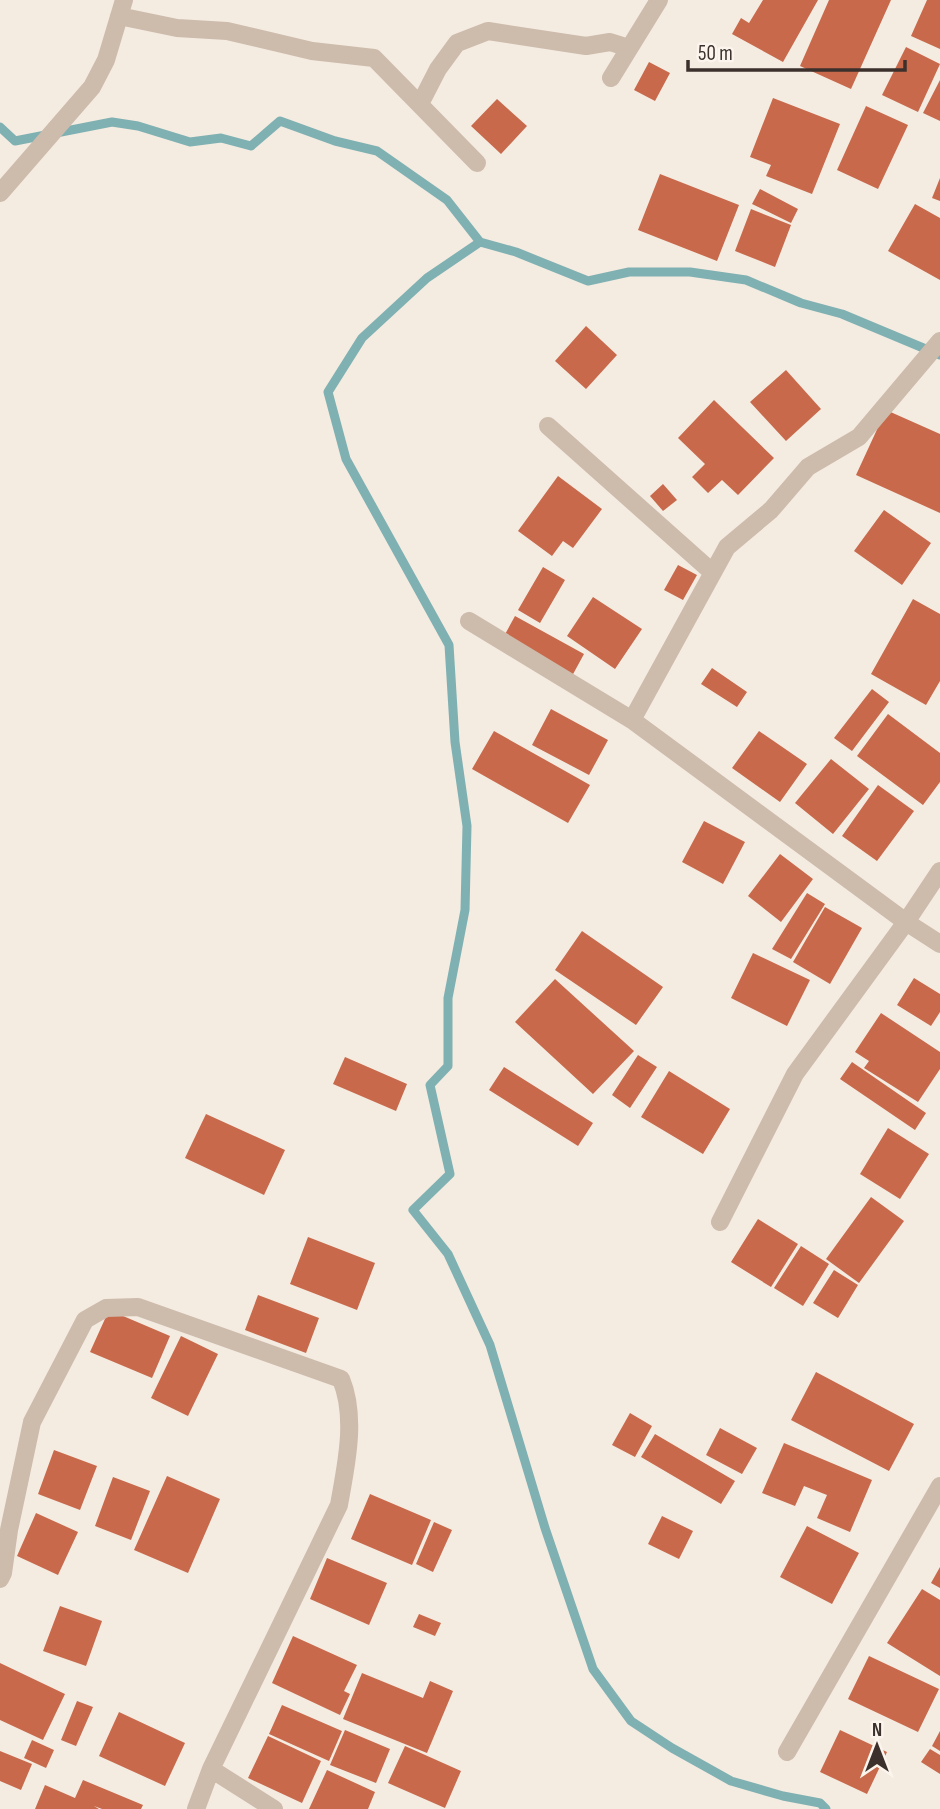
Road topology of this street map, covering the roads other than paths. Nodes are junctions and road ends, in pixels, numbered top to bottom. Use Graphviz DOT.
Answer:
graph roads {
  1 [pos="659,0"];
  2 [pos="122,8"];
  3 [pos="629,48"];
  4 [pos="611,78"];
  5 [pos="420,104"];
  6 [pos="477,163"];
  7 [pos="0,192"];
  8 [pos="940,341"];
  9 [pos="548,426"];
  10 [pos="712,572"];
  11 [pos="469,621"];
  12 [pos="632,720"];
  13 [pos="940,871"];
  14 [pos="906,922"];
  15 [pos="940,944"];
  16 [pos="720,1222"];
  17 [pos="937,1497"];
  18 [pos="0,1579"];
  19 [pos="787,1752"];
  20 [pos="211,1769"];
  21 [pos="196,1809"];
  22 [pos="274,1809"];
  1 -- 3 [label="street"];
  2 -- 5 [label="street"];
  2 -- 7 [label="street"];
  3 -- 4 [label="street"];
  3 -- 5 [label="street"];
  5 -- 6 [label="street"];
  8 -- 10 [label="street"];
  9 -- 10 [label="street"];
  10 -- 12 [label="street"];
  11 -- 12 [label="street"];
  12 -- 14 [label="street"];
  13 -- 14 [label="street"];
  14 -- 15 [label="street"];
  14 -- 16 [label="street"];
  17 -- 19 [label="street"];
  18 -- 20 [label="street"];
  20 -- 21 [label="street"];
  20 -- 22 [label="street"];
}
